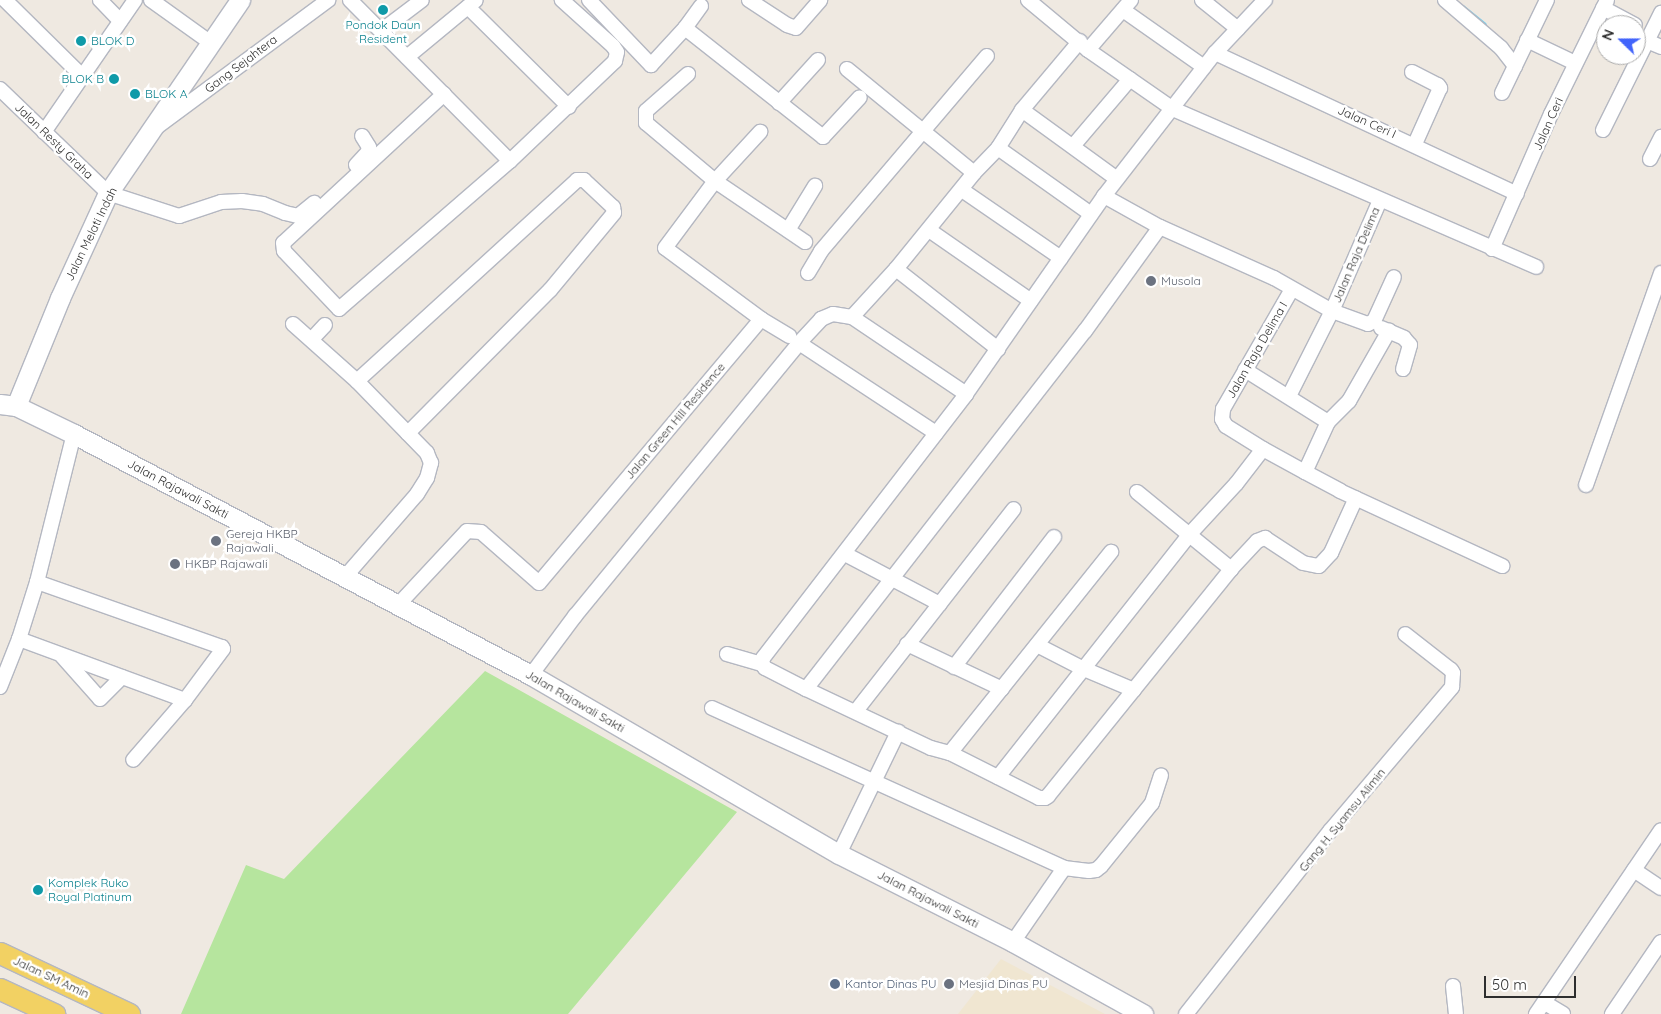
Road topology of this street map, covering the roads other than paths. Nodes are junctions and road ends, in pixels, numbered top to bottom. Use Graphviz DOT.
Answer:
graph roads {
  1 [pos="5,0"];
  2 [pos="100,0"];
  3 [pos="135,0"];
  4 [pos="151,0"];
  5 [pos="240,0"];
  6 [pos="328,0"];
  7 [pos="350,0"];
  8 [pos="422,0"];
  9 [pos="562,0"];
  10 [pos="589,0"];
  11 [pos="749,0"];
  12 [pos="820,0"];
  13 [pos="1028,0"];
  14 [pos="1202,0"];
  15 [pos="1265,0"];
  16 [pos="1444,0"];
  17 [pos="1547,0"];
  18 [pos="700,2"];
  19 [pos="1129,3"];
  20 [pos="472,4"];
  21 [pos="1605,4"];
  22 [pos="1661,13"];
  23 [pos="1621,15"];
  24 [pos="120,21"];
  25 [pos="685,28"];
  26 [pos="1238,29"];
  27 [pos="382,32"];
  28 [pos="1646,34"];
  29 [pos="1649,37"];
  30 [pos="1527,40"];
  31 [pos="211,43"];
  32 [pos="1084,46"];
  33 [pos="1661,47"];
  34 [pos="1216,53"];
  35 [pos="987,56"];
  36 [pos="407,57"];
  37 [pos="818,60"];
  38 [pos="1575,63"];
  39 [pos="1514,66"];
  40 [pos="1204,67"];
  41 [pos="847,69"];
  42 [pos="1412,72"];
  43 [pos="688,74"];
  44 [pos="83,77"];
  45 [pos="1130,79"];
  46 [pos="0,89"];
  47 [pos="1502,93"];
  48 [pos="444,94"];
  49 [pos="860,97"];
  50 [pos="780,103"];
  51 [pos="569,107"];
  52 [pos="1173,108"];
  53 [pos="1022,110"];
  54 [pos="154,128"];
  55 [pos="1603,130"];
  56 [pos="44,132"];
  57 [pos="760,132"];
  58 [pos="924,132"];
  59 [pos="362,136"];
  60 [pos="1661,138"];
  61 [pos="1415,144"];
  62 [pos="1073,146"];
  63 [pos="998,148"];
  64 [pos="1650,159"];
  65 [pos="510,161"];
  66 [pos="974,173"];
  67 [pos="1117,179"];
  68 [pos="715,181"];
  69 [pos="815,186"];
  70 [pos="962,190"];
  71 [pos="108,193"];
  72 [pos="1517,194"];
  73 [pos="1104,196"];
  74 [pos="1380,200"];
  75 [pos="1091,214"];
  76 [pos="1160,227"];
  77 [pos="788,230"];
  78 [pos="929,230"];
  79 [pos="805,242"];
  80 [pos="1492,250"];
  81 [pos="1061,258"];
  82 [pos="1536,267"];
  83 [pos="896,269"];
  84 [pos="808,273"];
  85 [pos="1661,273"];
  86 [pos="1394,277"];
  87 [pos="1292,290"];
  88 [pos="1031,301"];
  89 [pos="1332,311"];
  90 [pos="852,316"];
  91 [pos="761,319"];
  92 [pos="293,324"];
  93 [pos="1371,324"];
  94 [pos="325,325"];
  95 [pos="1389,331"];
  96 [pos="312,339"];
  97 [pos="794,340"];
  98 [pos="998,349"];
  99 [pos="1403,369"];
  100 [pos="1245,370"];
  101 [pos="357,381"];
  102 [pos="966,394"];
  103 [pos="1289,396"];
  104 [pos="8,405"];
  105 [pos="1328,422"];
  106 [pos="408,433"];
  107 [pos="936,433"];
  108 [pos="74,434"];
  109 [pos="1263,449"];
  110 [pos="1306,472"];
  111 [pos="1586,485"];
  112 [pos="1137,492"];
  113 [pos="1356,498"];
  114 [pos="1014,509"];
  115 [pos="1188,536"];
  116 [pos="1054,537"];
  117 [pos="1111,552"];
  118 [pos="845,554"];
  119 [pos="1502,566"];
  120 [pos="1231,569"];
  121 [pos="344,578"];
  122 [pos="890,579"];
  123 [pos="37,582"];
  124 [pos="940,604"];
  125 [pos="398,605"];
  126 [pos="1405,634"];
  127 [pos="19,639"];
  128 [pos="907,644"];
  129 [pos="1036,645"];
  130 [pos="59,654"];
  131 [pos="726,654"];
  132 [pos="762,664"];
  133 [pos="954,666"];
  134 [pos="1084,669"];
  135 [pos="531,675"];
  136 [pos="122,677"];
  137 [pos="0,687"];
  138 [pos="806,689"];
  139 [pos="1002,689"];
  140 [pos="1134,690"];
  141 [pos="185,700"];
  142 [pos="712,708"];
  143 [pos="856,711"];
  144 [pos="898,732"];
  145 [pos="950,753"];
  146 [pos="134,760"];
  147 [pos="1161,775"];
  148 [pos="998,777"];
  149 [pos="873,781"];
  150 [pos="1661,830"];
  151 [pos="839,854"];
  152 [pos="1064,868"];
  153 [pos="1634,870"];
  154 [pos="1661,888"];
  155 [pos="1012,942"];
  156 [pos="1661,942"];
  157 [pos="0,953"];
  158 [pos="1453,986"];
  159 [pos="0,989"];
  160 [pos="1540,1008"];
  161 [pos="54,1014"];
  162 [pos="129,1014"];
  163 [pos="1143,1014"];
  164 [pos="1186,1014"];
  165 [pos="1456,1014"];
  166 [pos="1563,1014"];
  167 [pos="1612,1014"];
  1 -- 44 [label="street"];
  2 -- 24 [label="street"];
  3 -- 24 [label="street"];
  4 -- 31 [label="street"];
  5 -- 31 [label="street, Jalan Melati Indah"];
  6 -- 54 [label="street, Gang Sejahtera"];
  7 -- 27 [label="street"];
  8 -- 27 [label="street"];
  9 -- 51 [label="street"];
  10 -- 25 [label="street"];
  11 -- 12 [label="street"];
  13 -- 32 [label="street"];
  14 -- 26 [label="street"];
  15 -- 26 [label="street"];
  16 -- 39 [label="street"];
  17 -- 30 [label="street"];
  18 -- 25 [label="street"];
  19 -- 32 [label="street"];
  19 -- 40 [label="street"];
  20 -- 36 [label="street"];
  20 -- 51 [label="street"];
  21 -- 23 [label="street"];
  21 -- 38 [label="street, Jalan Ceri"];
  22 -- 29 [label="street"];
  24 -- 44 [label="street"];
  25 -- 50 [label="street"];
  26 -- 34 [label="street"];
  27 -- 36 [label="street"];
  28 -- 29 [label="street"];
  29 -- 33 [label="street"];
  29 -- 55 [label="street"];
  30 -- 38 [label="street"];
  30 -- 39 [label="street"];
  31 -- 54 [label="street, Jalan Melati Indah"];
  32 -- 45 [label="street"];
  32 -- 53 [label="street"];
  34 -- 40 [label="street"];
  34 -- 61 [label="street, Jalan Ceri I"];
  35 -- 58 [label="street"];
  36 -- 48 [label="street"];
  37 -- 50 [label="street"];
  38 -- 72 [label="street, Jalan Ceri"];
  39 -- 47 [label="street"];
  40 -- 52 [label="street"];
  41 -- 58 [label="street"];
  42 -- 61 [label="street"];
  43 -- 68 [label="street"];
  44 -- 56 [label="street"];
  45 -- 52 [label="street"];
  45 -- 62 [label="street"];
  46 -- 56 [label="street, Jalan Resty Graha"];
  48 -- 65 [label="street"];
  48 -- 65 [label="street"];
  49 -- 50 [label="street"];
  51 -- 65 [label="street"];
  52 -- 67 [label="street"];
  52 -- 74 [label="street"];
  53 -- 62 [label="street"];
  53 -- 63 [label="street"];
  54 -- 71 [label="street, Jalan Melati Indah"];
  56 -- 71 [label="street, Jalan Resty Graha"];
  57 -- 68 [label="street"];
  58 -- 66 [label="street"];
  58 -- 84 [label="street"];
  59 -- 71 [label="street"];
  60 -- 64 [label="street"];
  61 -- 72 [label="street, Jalan Ceri I"];
  62 -- 67 [label="street"];
  63 -- 66 [label="street"];
  63 -- 75 [label="street"];
  66 -- 70 [label="street"];
  67 -- 73 [label="street"];
  68 -- 77 [label="street"];
  68 -- 91 [label="street"];
  69 -- 77 [label="street"];
  70 -- 78 [label="street"];
  70 -- 81 [label="street"];
  71 -- 104 [label="street, Jalan Melati Indah"];
  72 -- 80 [label="street, Jalan Ceri"];
  73 -- 75 [label="street"];
  73 -- 76 [label="street"];
  74 -- 80 [label="street"];
  74 -- 89 [label="street, Jalan Raja Delima"];
  75 -- 81 [label="street"];
  76 -- 87 [label="street"];
  76 -- 122 [label="street"];
  77 -- 79 [label="street"];
  78 -- 83 [label="street"];
  78 -- 88 [label="street"];
  80 -- 82 [label="street"];
  81 -- 88 [label="street"];
  83 -- 90 [label="street"];
  83 -- 98 [label="street"];
  85 -- 111 [label="street"];
  86 -- 93 [label="street"];
  87 -- 89 [label="street"];
  87 -- 100 [label="street, Jalan Raja Delima I"];
  88 -- 98 [label="street"];
  89 -- 93 [label="street"];
  89 -- 103 [label="street, Jalan Raja Delima"];
  90 -- 97 [label="street"];
  90 -- 102 [label="street"];
  91 -- 97 [label="street"];
  91 -- 125 [label="street, Jalan Green Hill Residence"];
  92 -- 96 [label="street"];
  93 -- 95 [label="street"];
  94 -- 96 [label="street"];
  95 -- 99 [label="street"];
  95 -- 105 [label="street"];
  96 -- 101 [label="street"];
  97 -- 107 [label="street"];
  97 -- 135 [label="street"];
  98 -- 102 [label="street"];
  100 -- 103 [label="street"];
  100 -- 109 [label="street, Jalan Raja Delima I"];
  101 -- 106 [label="street"];
  101 -- 106 [label="street"];
  102 -- 107 [label="street"];
  103 -- 105 [label="street"];
  104 -- 108 [label="street, Jalan Rajawali Sakti"];
  105 -- 110 [label="street"];
  106 -- 121 [label="street"];
  107 -- 118 [label="street"];
  108 -- 121 [label="street, Jalan Rajawali Sakti"];
  108 -- 123 [label="street"];
  109 -- 110 [label="street"];
  109 -- 115 [label="street"];
  110 -- 113 [label="street"];
  112 -- 115 [label="street"];
  113 -- 119 [label="street"];
  113 -- 120 [label="street"];
  114 -- 124 [label="street"];
  115 -- 120 [label="street"];
  115 -- 134 [label="street"];
  116 -- 133 [label="street"];
  117 -- 129 [label="street"];
  118 -- 122 [label="street"];
  118 -- 132 [label="street"];
  120 -- 140 [label="street"];
  121 -- 125 [label="street, Jalan Rajawali Sakti"];
  122 -- 124 [label="street"];
  122 -- 138 [label="street"];
  123 -- 127 [label="street"];
  123 -- 141 [label="street"];
  124 -- 128 [label="street"];
  125 -- 135 [label="street, Jalan Rajawali Sakti"];
  126 -- 164 [label="street, Gang H. Syamsu Alimin"];
  127 -- 130 [label="street"];
  127 -- 137 [label="street"];
  128 -- 133 [label="street"];
  128 -- 143 [label="street"];
  129 -- 134 [label="street"];
  129 -- 139 [label="street"];
  130 -- 136 [label="street"];
  130 -- 136 [label="street"];
  131 -- 132 [label="street"];
  132 -- 138 [label="street"];
  133 -- 139 [label="street"];
  134 -- 140 [label="street"];
  134 -- 148 [label="street"];
  135 -- 151 [label="street, Jalan Rajawali Sakti"];
  136 -- 141 [label="street"];
  138 -- 143 [label="street"];
  139 -- 145 [label="street"];
  140 -- 148 [label="street"];
  141 -- 146 [label="street"];
  142 -- 149 [label="street"];
  143 -- 144 [label="street"];
  144 -- 145 [label="street"];
  144 -- 149 [label="street"];
  145 -- 148 [label="street"];
  147 -- 152 [label="street"];
  149 -- 151 [label="street"];
  149 -- 152 [label="street"];
  150 -- 153 [label="street"];
  151 -- 155 [label="street, Jalan Rajawali Sakti"];
  152 -- 155 [label="street"];
  153 -- 154 [label="street"];
  153 -- 160 [label="street"];
  155 -- 163 [label="street, Jalan Rajawali Sakti"];
  156 -- 167 [label="street"];
  157 -- 162 [label="main road, Jalan SM Amin"];
  158 -- 165 [label="street"];
  159 -- 161 [label="main road"];
  160 -- 166 [label="street"];
}
